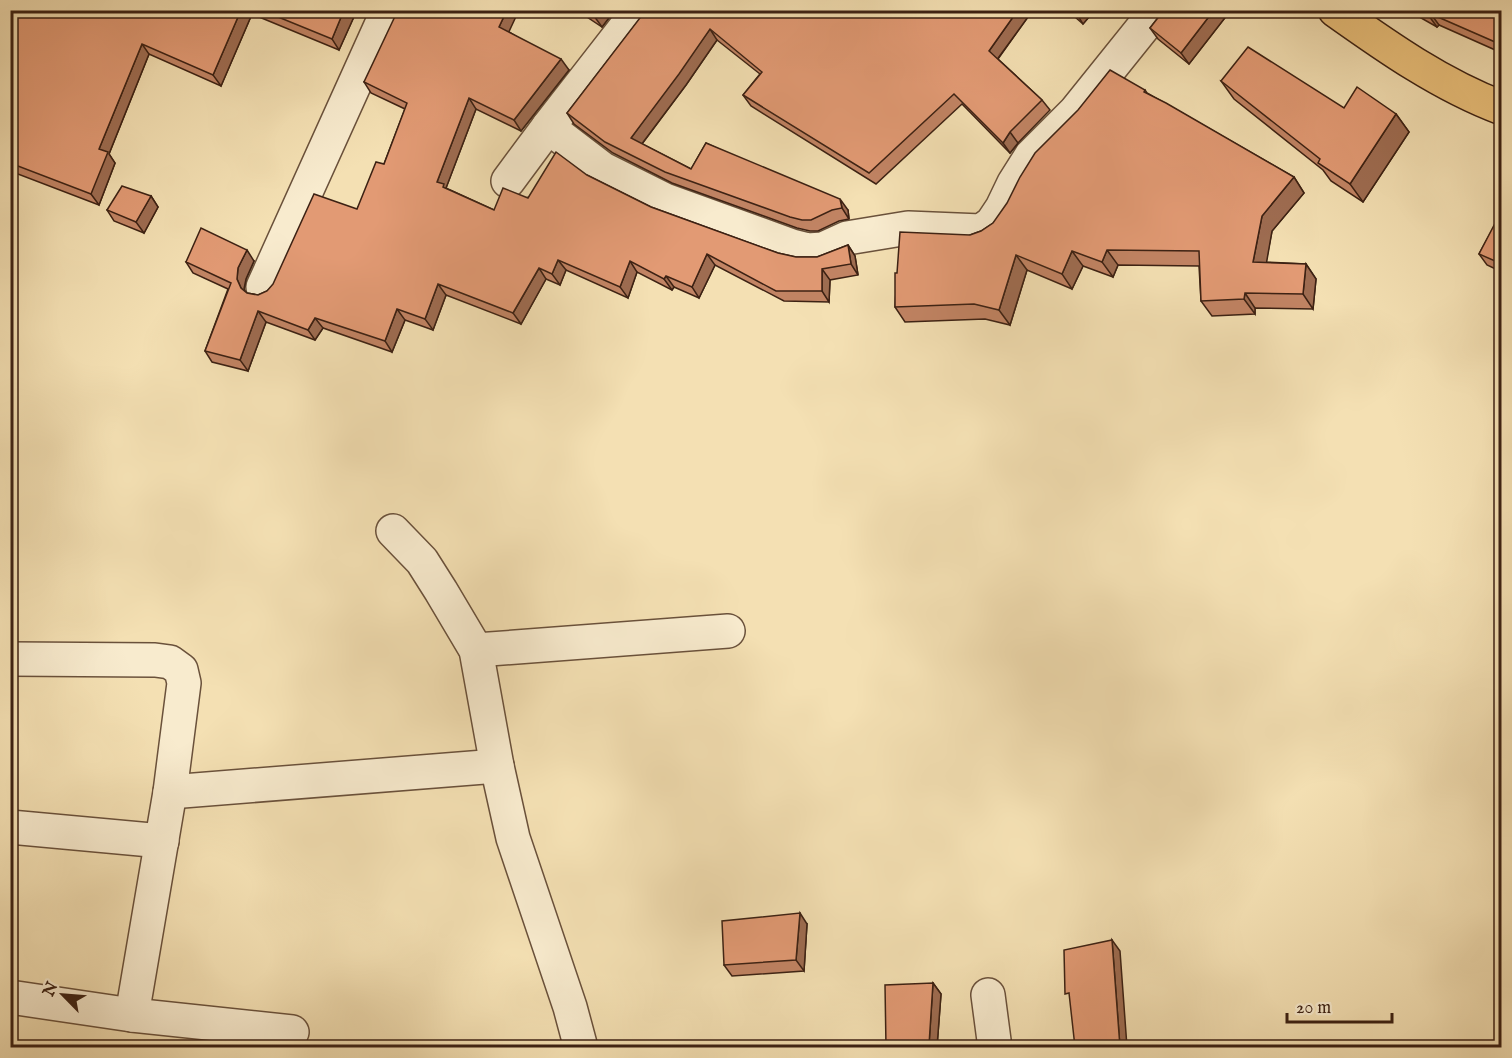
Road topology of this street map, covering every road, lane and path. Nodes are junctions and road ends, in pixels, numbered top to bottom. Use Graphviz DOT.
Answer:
graph roads {
  1 [pos="388,10"];
  2 [pos="639,10"];
  3 [pos="1157,10"];
  4 [pos="1335,10"];
  5 [pos="1502,108"];
  6 [pos="548,128"];
  7 [pos="508,181"];
  8 [pos="263,287"];
  9 [pos="393,531"];
  10 [pos="728,631"];
  11 [pos="476,650"];
  12 [pos="10,659"];
  13 [pos="497,766"];
  14 [pos="170,792"];
  15 [pos="10,827"];
  16 [pos="162,841"];
  17 [pos="988,995"];
  18 [pos="10,998"];
  19 [pos="132,1015"];
  20 [pos="292,1032"];
  21 [pos="581,1047"];
  22 [pos="995,1047"];
  1 -- 8 [label="street"];
  2 -- 6 [label="street"];
  3 -- 6 [label="street"];
  4 -- 5 [label="highway"];
  6 -- 7 [label="street"];
  9 -- 11 [label="street"];
  10 -- 11 [label="street"];
  11 -- 13 [label="street"];
  12 -- 14 [label="street"];
  13 -- 14 [label="street"];
  13 -- 21 [label="street"];
  14 -- 16 [label="street"];
  15 -- 16 [label="street"];
  16 -- 19 [label="street"];
  17 -- 22 [label="street"];
  18 -- 19 [label="street"];
  19 -- 20 [label="street"];
}
